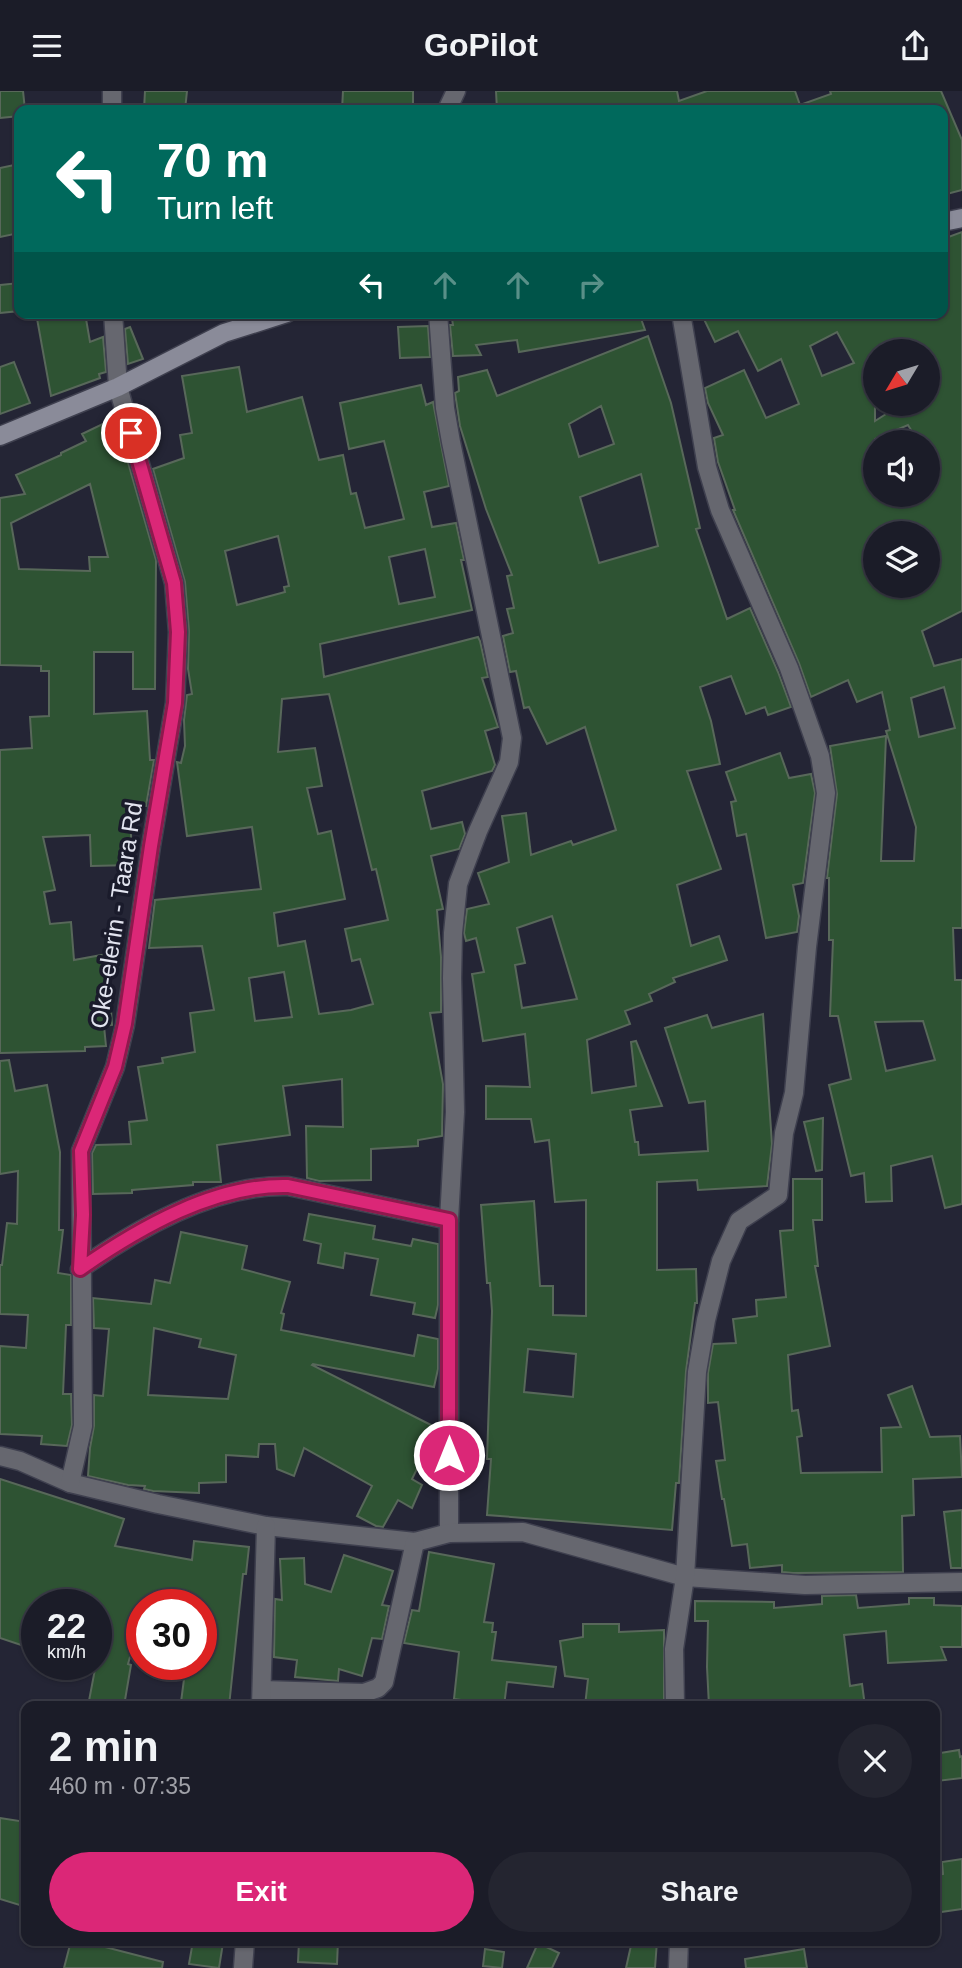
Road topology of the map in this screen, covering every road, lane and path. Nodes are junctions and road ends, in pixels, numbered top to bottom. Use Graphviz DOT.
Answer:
graph roads {
  1 [pos="113,319"];
  2 [pos="268,319"];
  3 [pos="438,319"];
  4 [pos="682,319"];
  5 [pos="118,387"];
  6 [pos="0,436"];
  7 [pos="449,1220"];
  8 [pos="80,1269"];
  9 [pos="0,1456"];
  10 [pos="70,1483"];
  11 [pos="266,1525"];
  12 [pos="449,1533"];
  13 [pos="415,1542"];
  14 [pos="685,1577"];
  15 [pos="962,1582"];
  16 [pos="261,1698"];
  17 [pos="675,1701"];
  18 [pos="245,1946"];
  19 [pos="679,1946"];
  20 [pos="243,1968"];
  21 [pos="677,1968"];
  1 -- 5 [label="street, Oke-elerin - Taara Rd"];
  2 -- 5 [label="street"];
  3 -- 7 [label="street"];
  4 -- 14 [label="street"];
  5 -- 6 [label="street"];
  5 -- 8 [label="street, Oke-elerin - Taara Rd"];
  7 -- 8 [label="street"];
  7 -- 12 [label="street"];
  8 -- 10 [label="street, Oke-elerin - Taara Rd"];
  9 -- 10 [label="street"];
  10 -- 11 [label="street"];
  11 -- 13 [label="street"];
  11 -- 16 [label="street"];
  12 -- 13 [label="street"];
  12 -- 14 [label="street"];
  13 -- 16 [label="street"];
  14 -- 15 [label="street"];
  14 -- 17 [label="street"];
  18 -- 20 [label="street"];
  19 -- 21 [label="street"];
}
